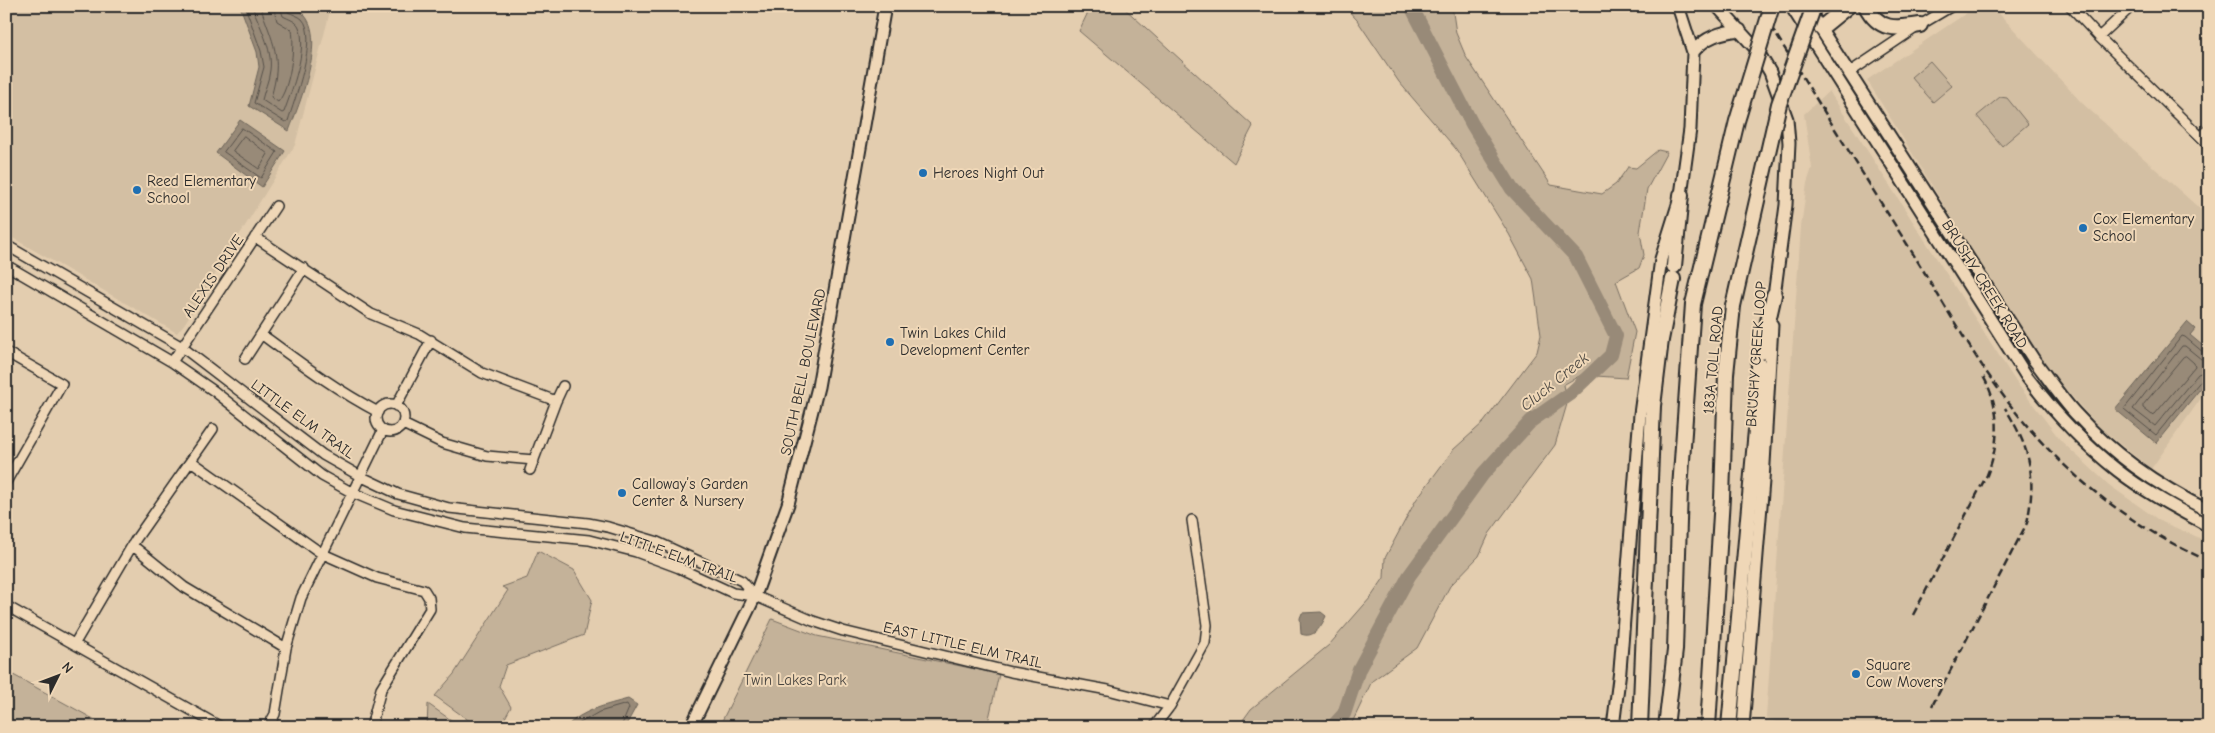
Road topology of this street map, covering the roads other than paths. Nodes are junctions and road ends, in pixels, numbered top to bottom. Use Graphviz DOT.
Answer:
graph roads {
  1 [pos="885,6"];
  2 [pos="1678,6"];
  3 [pos="1717,6"];
  4 [pos="1772,6"];
  5 [pos="1790,6"];
  6 [pos="1798,6"];
  7 [pos="1806,6"];
  8 [pos="1814,6"];
  9 [pos="1848,6"];
  10 [pos="1866,6"];
  11 [pos="1952,6"];
  12 [pos="2070,6"];
  13 [pos="2132,6"];
  14 [pos="1920,25"];
  15 [pos="1740,30"];
  16 [pos="1818,30"];
  17 [pos="2099,37"];
  18 [pos="1692,52"];
  19 [pos="1850,72"];
  20 [pos="1849,97"];
  21 [pos="2209,129"];
  22 [pos="2201,138"];
  23 [pos="2209,145"];
  24 [pos="1909,191"];
  25 [pos="1681,195"];
  26 [pos="276,206"];
  27 [pos="255,236"];
  28 [pos="6,245"];
  29 [pos="6,265"];
  30 [pos="304,268"];
  31 [pos="1774,295"];
  32 [pos="261,334"];
  33 [pos="431,340"];
  34 [pos="182,347"];
  35 [pos="6,352"];
  36 [pos="245,359"];
  37 [pos="172,362"];
  38 [pos="2049,380"];
  39 [pos="562,386"];
  40 [pos="556,402"];
  41 [pos="396,406"];
  42 [pos="378,412"];
  43 [pos="402,424"];
  44 [pos="213,429"];
  45 [pos="383,430"];
  46 [pos="534,460"];
  47 [pos="190,461"];
  48 [pos="530,470"];
  49 [pos="360,476"];
  50 [pos="6,482"];
  51 [pos="351,492"];
  52 [pos="2209,511"];
  53 [pos="1192,520"];
  54 [pos="2209,526"];
  55 [pos="132,546"];
  56 [pos="321,553"];
  57 [pos="755,596"];
  58 [pos="10,608"];
  59 [pos="75,643"];
  60 [pos="286,648"];
  61 [pos="1170,706"];
  62 [pos="221,727"];
  63 [pos="268,727"];
  64 [pos="371,727"];
  65 [pos="691,727"];
  66 [pos="1154,727"];
  67 [pos="1613,727"];
  68 [pos="1640,727"];
  69 [pos="1666,727"];
  70 [pos="1708,727"];
  71 [pos="1729,727"];
  72 [pos="1743,727"];
  1 -- 57 [label="main road, SOUTH BELL BOULEVARD"];
  2 -- 18 [label="main road"];
  3 -- 15 [label="main road, BRUSHY CREEK LOOP"];
  4 -- 69 [label="highway, 183A TOLL ROAD, bridge"];
  5 -- 20 [label="main road, BRUSHY CREEK ROAD"];
  6 -- 16 [label="main road"];
  7 -- 16 [label="main road, BRUSHY CREEK ROAD"];
  8 -- 70 [label="highway, 183A TOLL ROAD, bridge"];
  9 -- 16 [label="highway"];
  10 -- 14 [label="highway"];
  11 -- 14 [label="street"];
  12 -- 17 [label="street"];
  13 -- 17 [label="street"];
  14 -- 19 [label="street"];
  15 -- 18 [label="main road"];
  15 -- 31 [label="main road, BRUSHY CREEK LOOP"];
  16 -- 19 [label="main road, BRUSHY CREEK ROAD"];
  17 -- 22 [label="street"];
  18 -- 25 [label="main road"];
  19 -- 20 [label="main road"];
  19 -- 38 [label="main road, BRUSHY CREEK ROAD"];
  20 -- 24 [label="main road, BRUSHY CREEK ROAD"];
  21 -- 22 [label="street"];
  22 -- 23 [label="street"];
  24 -- 38 [label="main road"];
  24 -- 54 [label="main road, BRUSHY CREEK ROAD"];
  25 -- 67 [label="main road"];
  25 -- 68 [label="highway"];
  26 -- 27 [label="street, ALEXIS DRIVE"];
  27 -- 30 [label="street"];
  27 -- 34 [label="street, ALEXIS DRIVE"];
  28 -- 34 [label="street, LITTLE ELM TRAIL"];
  29 -- 37 [label="street, LITTLE ELM TRAIL"];
  30 -- 32 [label="street"];
  30 -- 33 [label="street"];
  31 -- 71 [label="highway"];
  31 -- 72 [label="main road, BRUSHY CREEK LOOP"];
  32 -- 36 [label="street"];
  32 -- 42 [label="street"];
  33 -- 40 [label="street"];
  33 -- 41 [label="street"];
  34 -- 37 [label="street, ALEXIS DRIVE"];
  34 -- 49 [label="street, LITTLE ELM TRAIL"];
  35 -- 50 [label="street"];
  37 -- 51 [label="street, LITTLE ELM TRAIL"];
  38 -- 52 [label="main road, BRUSHY CREEK ROAD"];
  39 -- 40 [label="street"];
  40 -- 46 [label="street"];
  41 -- 42 [label="street"];
  41 -- 43 [label="street"];
  42 -- 45 [label="street"];
  43 -- 45 [label="street"];
  43 -- 46 [label="street"];
  44 -- 47 [label="street"];
  45 -- 49 [label="street"];
  46 -- 48 [label="street"];
  47 -- 55 [label="street"];
  47 -- 56 [label="street"];
  49 -- 51 [label="street"];
  49 -- 57 [label="street, LITTLE ELM TRAIL"];
  51 -- 56 [label="street"];
  51 -- 57 [label="street, LITTLE ELM TRAIL"];
  53 -- 61 [label="street"];
  55 -- 59 [label="street"];
  55 -- 60 [label="street"];
  56 -- 60 [label="street"];
  56 -- 64 [label="street"];
  57 -- 61 [label="street, EAST LITTLE ELM TRAIL"];
  57 -- 65 [label="main road, SOUTH BELL BOULEVARD"];
  58 -- 59 [label="street"];
  59 -- 62 [label="street"];
  60 -- 63 [label="street"];
  61 -- 66 [label="street"];
}
